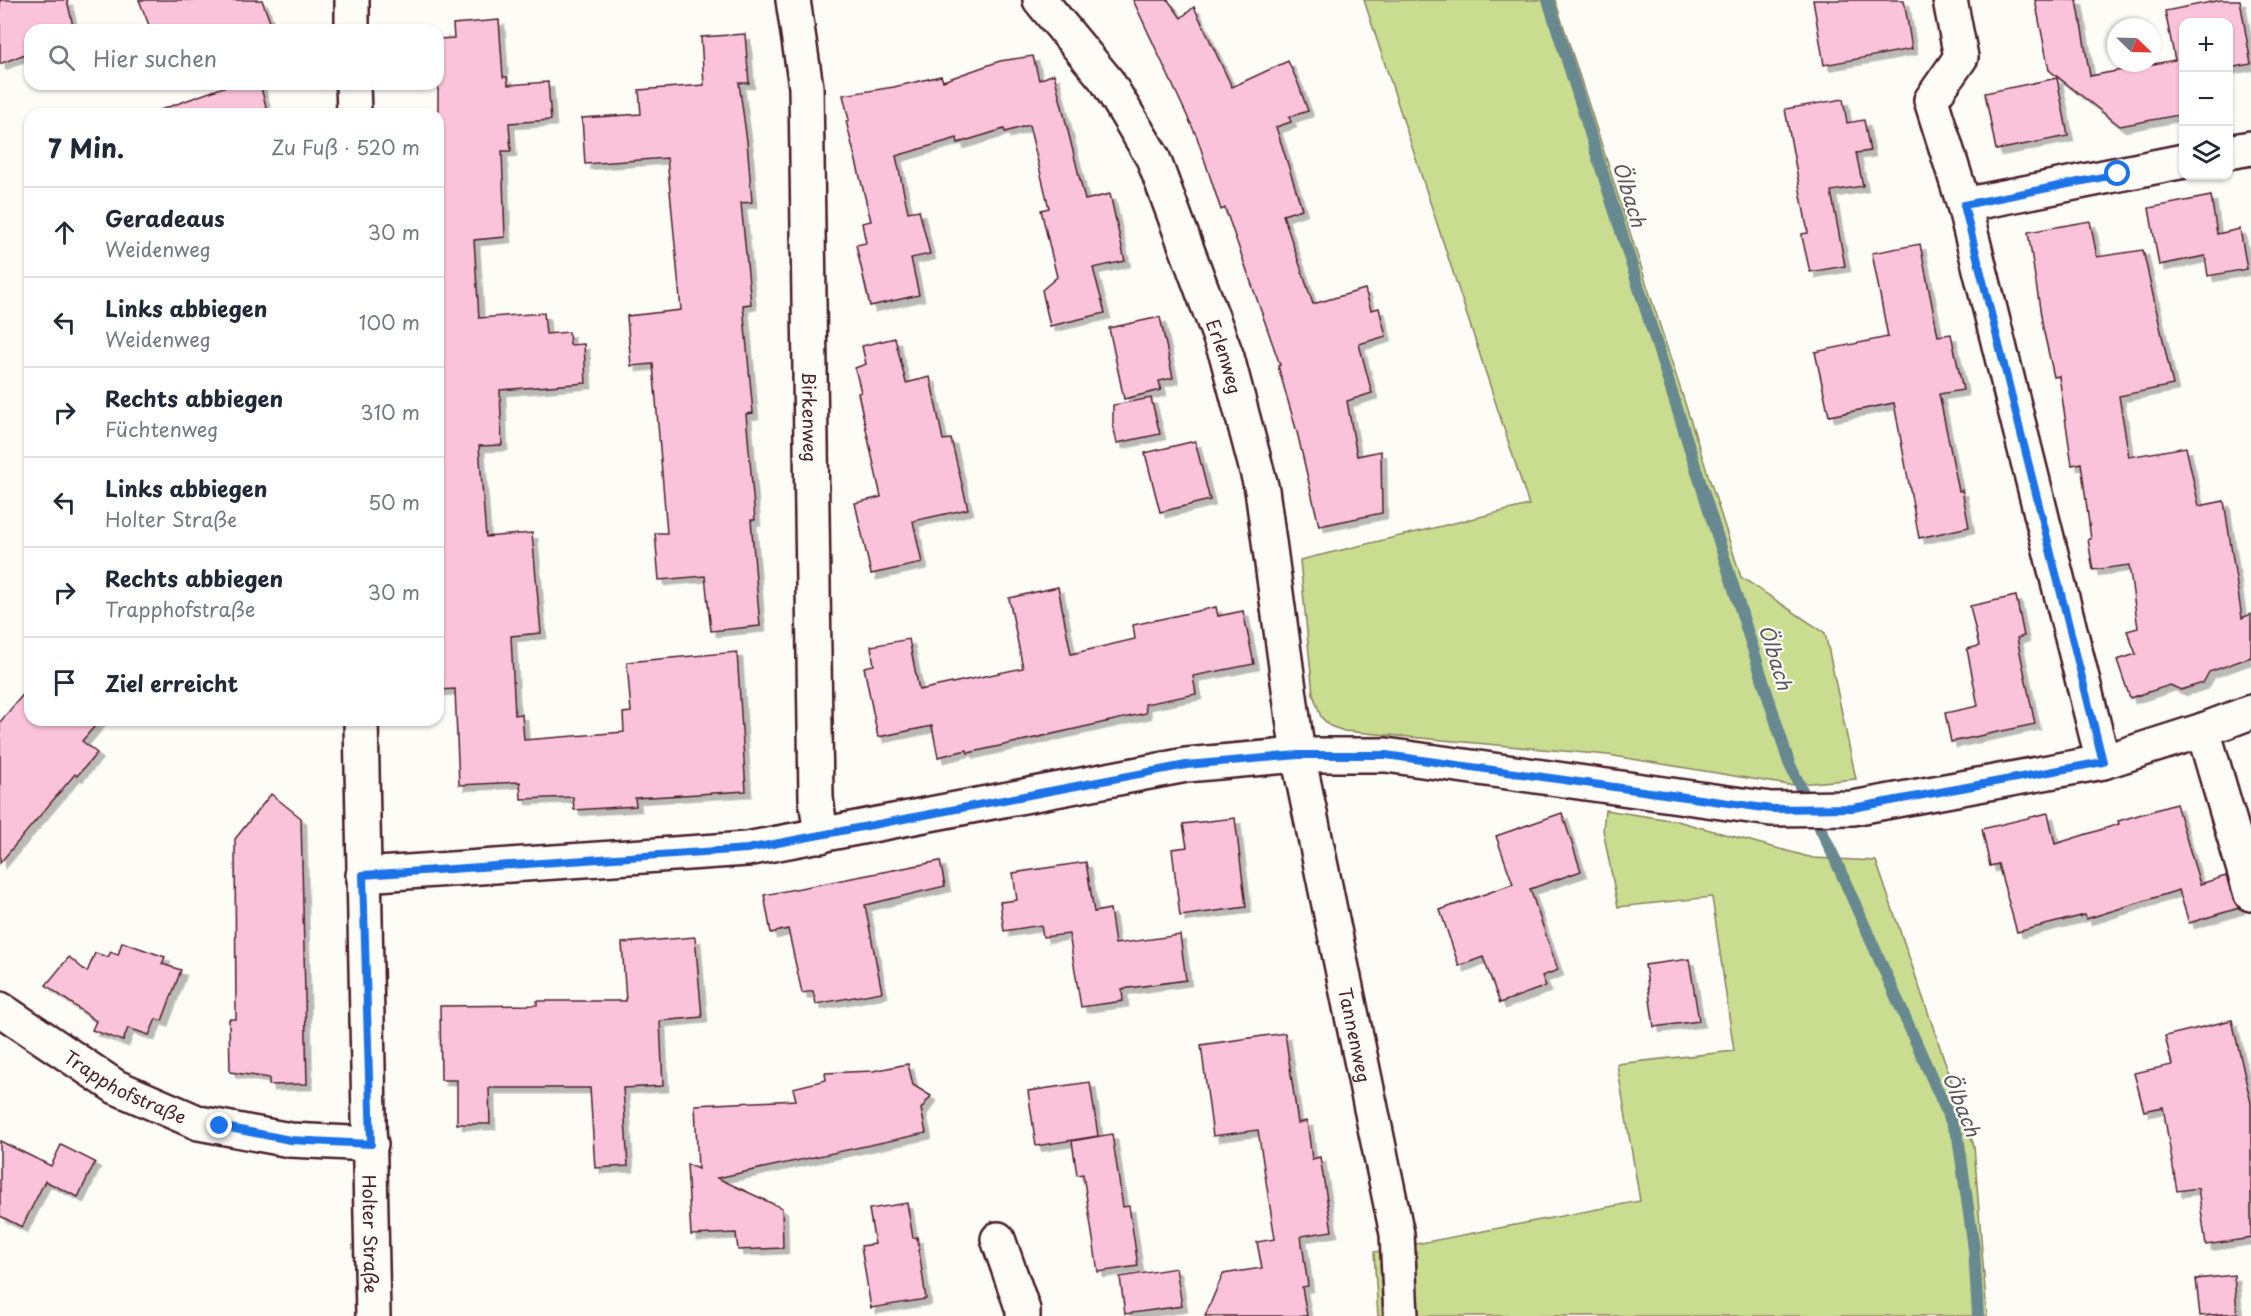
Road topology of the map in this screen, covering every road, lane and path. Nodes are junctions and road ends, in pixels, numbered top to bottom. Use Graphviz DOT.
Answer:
graph roads {
  1 [pos="351,0"];
  2 [pos="793,0"];
  3 [pos="1040,0"];
  4 [pos="1950,0"];
  5 [pos="352,24"];
  6 [pos="353,90"];
  7 [pos="354,108"];
  8 [pos="2251,148"];
  9 [pos="2233,151"];
  10 [pos="2179,162"];
  11 [pos="1964,205"];
  12 [pos="2251,712"];
  13 [pos="361,726"];
  14 [pos="2203,730"];
  15 [pos="1298,755"];
  16 [pos="2103,762"];
  17 [pos="821,836"];
  18 [pos="363,875"];
  19 [pos="2251,894"];
  20 [pos="0,1009"];
  21 [pos="371,1144"];
  22 [pos="998,1239"];
  23 [pos="374,1316"];
  24 [pos="1023,1316"];
  25 [pos="1401,1316"];
  1 -- 5 [label="street"];
  2 -- 17 [label="street, Birkenweg"];
  3 -- 15 [label="street, Erlenweg"];
  4 -- 11 [label="street"];
  6 -- 7 [label="street"];
  8 -- 9 [label="street"];
  10 -- 11 [label="street"];
  11 -- 16 [label="street"];
  12 -- 14 [label="street"];
  13 -- 18 [label="street, Holter Straße"];
  14 -- 16 [label="street"];
  14 -- 19 [label="street"];
  15 -- 16 [label="street"];
  15 -- 17 [label="street"];
  15 -- 25 [label="street, Tannenweg"];
  17 -- 18 [label="street"];
  18 -- 21 [label="street, Holter Straße"];
  20 -- 21 [label="street, Trapphofstraße"];
  21 -- 23 [label="street, Holter Straße"];
  22 -- 24 [label="street"];
}
